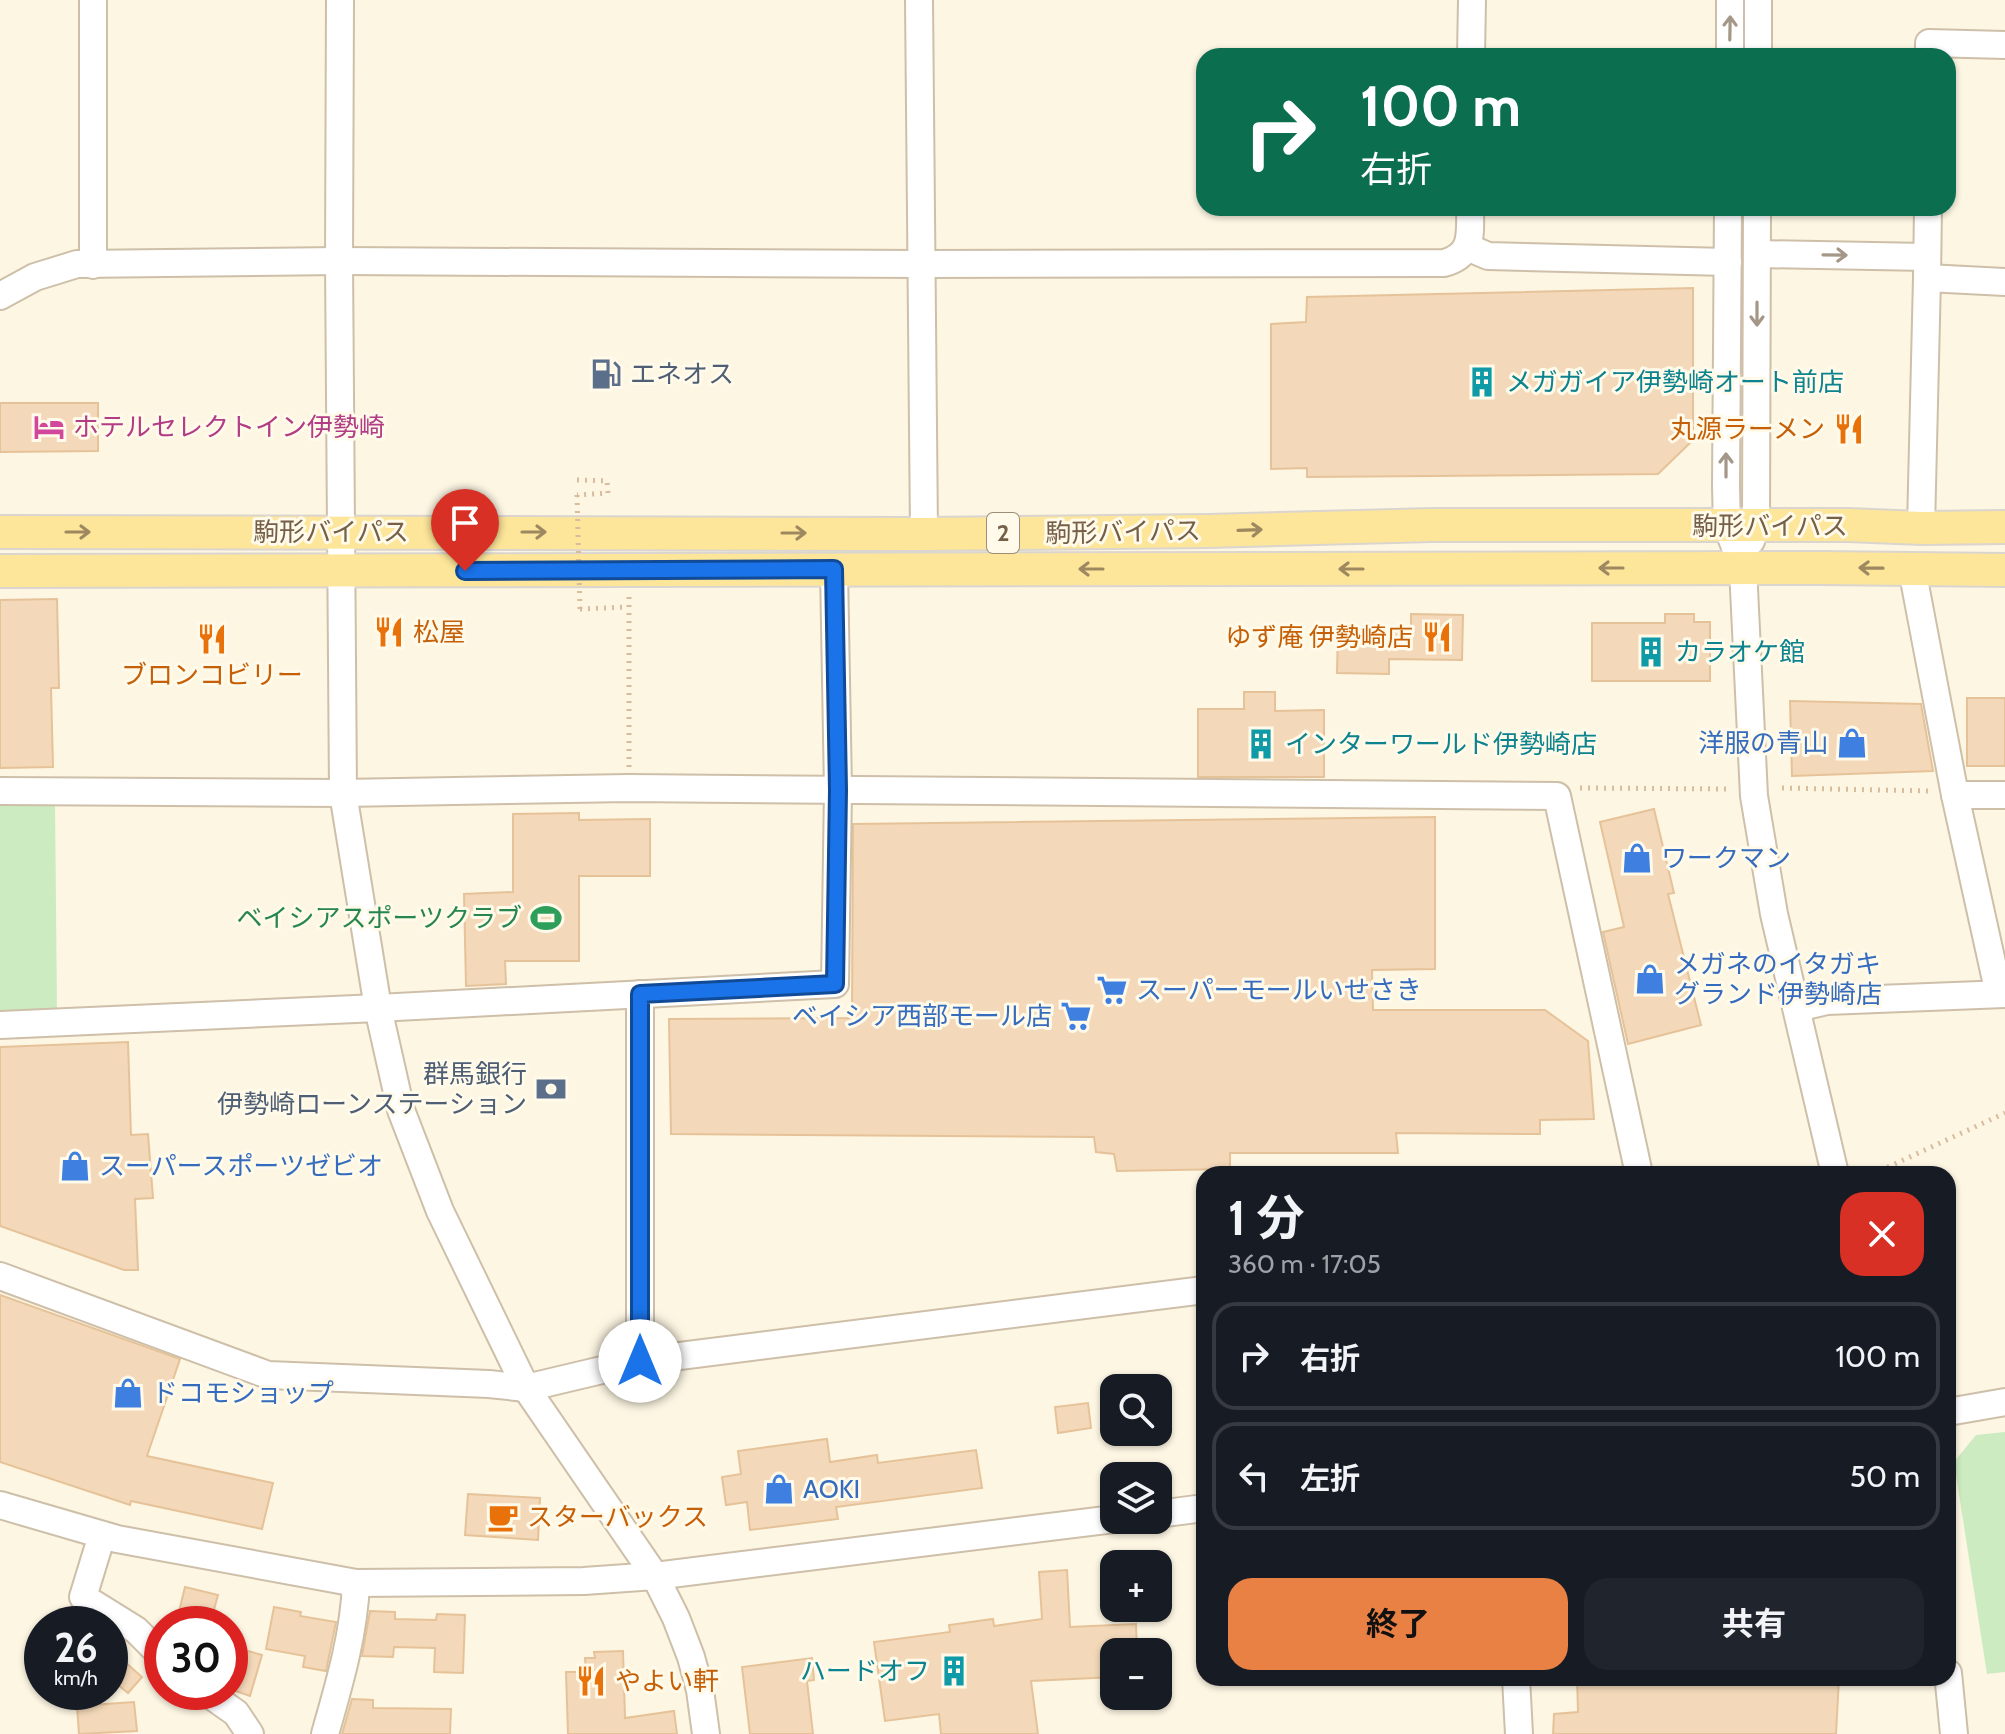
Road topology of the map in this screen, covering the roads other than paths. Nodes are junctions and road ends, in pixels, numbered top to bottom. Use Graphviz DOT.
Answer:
graph roads {
  1 [pos="93,0"];
  2 [pos="340,0"];
  3 [pos="919,0"];
  4 [pos="1472,0"];
  5 [pos="1730,0"];
  6 [pos="1758,0"];
  7 [pos="2005,45"];
  8 [pos="1471,48"];
  9 [pos="1730,48"];
  10 [pos="1758,48"];
  11 [pos="1948,48"];
  12 [pos="1470,216"];
  13 [pos="1728,216"];
  14 [pos="1757,216"];
  15 [pos="1928,216"];
  16 [pos="1467,247"];
  17 [pos="1757,254"];
  18 [pos="339,261"];
  19 [pos="1728,262"];
  20 [pos="922,264"];
  21 [pos="93,265"];
  22 [pos="1927,267"];
  23 [pos="2005,282"];
  24 [pos="0,296"];
  25 [pos="1742,526"];
  26 [pos="2005,527"];
  27 [pos="1921,528"];
  28 [pos="0,532"];
  29 [pos="340,532"];
  30 [pos="924,534"];
  31 [pos="1743,568"];
  32 [pos="834,569"];
  33 [pos="1912,569"];
  34 [pos="2005,570"];
  35 [pos="0,571"];
  36 [pos="342,571"];
  37 [pos="838,790"];
  38 [pos="0,791"];
  39 [pos="343,793"];
  40 [pos="1955,795"];
  41 [pos="2005,795"];
  42 [pos="640,994"];
  43 [pos="2002,994"];
  44 [pos="378,1008"];
  45 [pos="1797,1008"];
  46 [pos="0,1025"];
  47 [pos="1637,1166"];
  48 [pos="1833,1166"];
  49 [pos="0,1276"];
  50 [pos="1196,1291"];
  51 [pos="640,1361"];
  52 [pos="526,1388"];
  53 [pos="2005,1402"];
  54 [pos="1956,1411"];
  55 [pos="0,1505"];
  56 [pos="1196,1509"];
  57 [pos="1172,1512"];
  58 [pos="1100,1521"];
  59 [pos="102,1535"];
  60 [pos="655,1576"];
  61 [pos="356,1583"];
  62 [pos="144,1638"];
  63 [pos="1516,1686"];
  64 [pos="1949,1686"];
  65 [pos="232,1710"];
  66 [pos="250,1734"];
  67 [pos="325,1734"];
  68 [pos="706,1734"];
  69 [pos="1519,1734"];
  70 [pos="1954,1734"];
  1 -- 21 [label="street"];
  2 -- 18 [label="street"];
  3 -- 20 [label="street"];
  4 -- 8 [label="street"];
  9 -- 5 [label="street, one-way"];
  6 -- 10 [label="street"];
  7 -- 11 [label="street"];
  12 -- 16 [label="street"];
  13 -- 19 [label="street"];
  14 -- 17 [label="street"];
  15 -- 22 [label="street"];
  16 -- 19 [label="street"];
  16 -- 20 [label="street"];
  17 -- 22 [label="street, one-way"];
  17 -- 25 [label="street, one-way"];
  18 -- 20 [label="street"];
  18 -- 21 [label="street"];
  18 -- 29 [label="street"];
  25 -- 19 [label="street, one-way"];
  20 -- 30 [label="street"];
  21 -- 24 [label="street"];
  22 -- 23 [label="street"];
  22 -- 27 [label="street"];
  25 -- 27 [label="main road, 駒形バイパス / 2"];
  30 -- 25 [label="main road, 駒形バイパス / 2, one-way"];
  25 -- 31 [label="street"];
  26 -- 27 [label="main road, 駒形バイパス / 2"];
  28 -- 29 [label="main road, 駒形バイパス / 2, one-way"];
  29 -- 30 [label="main road, 駒形バイパス / 2, one-way"];
  29 -- 36 [label="street"];
  31 -- 32 [label="main road, 駒形バイパス / 2, one-way"];
  33 -- 31 [label="main road, 駒形バイパス / 2, one-way"];
  31 -- 45 [label="street"];
  32 -- 36 [label="main road, 駒形バイパス / 2"];
  32 -- 37 [label="street"];
  33 -- 34 [label="main road, 駒形バイパス / 2"];
  33 -- 40 [label="street"];
  35 -- 36 [label="main road, 駒形バイパス / 2"];
  36 -- 39 [label="street"];
  37 -- 39 [label="street"];
  37 -- 42 [label="street"];
  37 -- 47 [label="street"];
  38 -- 39 [label="street"];
  39 -- 44 [label="street"];
  40 -- 41 [label="street"];
  40 -- 43 [label="street"];
  42 -- 44 [label="street"];
  42 -- 51 [label="street"];
  43 -- 45 [label="street"];
  44 -- 46 [label="street"];
  44 -- 52 [label="street"];
  45 -- 48 [label="street"];
  49 -- 52 [label="street"];
  50 -- 51 [label="street"];
  51 -- 52 [label="street"];
  52 -- 60 [label="street"];
  53 -- 54 [label="street"];
  55 -- 59 [label="street"];
  56 -- 57 [label="street"];
  58 -- 60 [label="street"];
  59 -- 61 [label="street"];
  59 -- 62 [label="street"];
  60 -- 61 [label="street"];
  60 -- 68 [label="street"];
  61 -- 67 [label="street"];
  63 -- 69 [label="street"];
  64 -- 70 [label="street"];
  65 -- 66 [label="street"];
}
